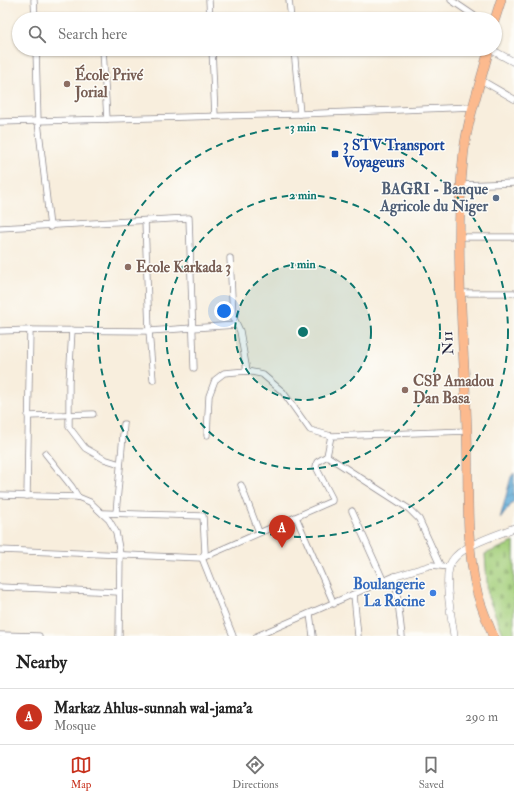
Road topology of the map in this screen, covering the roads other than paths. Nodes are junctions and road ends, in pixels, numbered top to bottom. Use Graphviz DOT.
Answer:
graph roads {
  1 [pos="34,0"];
  2 [pos="209,0"];
  3 [pos="289,0"];
  4 [pos="451,0"];
  5 [pos="501,0"];
  6 [pos="35,12"];
  7 [pos="210,12"];
  8 [pos="290,12"];
  9 [pos="469,12"];
  10 [pos="497,12"];
  11 [pos="36,56"];
  12 [pos="104,56"];
  13 [pos="212,56"];
  14 [pos="295,56"];
  15 [pos="488,56"];
  16 [pos="502,56"];
  17 [pos="514,62"];
  18 [pos="481,80"];
  19 [pos="514,99"];
  20 [pos="473,106"];
  21 [pos="300,114"];
  22 [pos="215,116"];
  23 [pos="107,119"];
  24 [pos="0,122"];
  25 [pos="38,122"];
  26 [pos="514,183"];
  27 [pos="462,185"];
  28 [pos="145,221"];
  29 [pos="50,227"];
  30 [pos="0,228"];
  31 [pos="460,237"];
  32 [pos="514,237"];
  33 [pos="230,258"];
  34 [pos="460,293"];
  35 [pos="514,293"];
  36 [pos="236,325"];
  37 [pos="192,328"];
  38 [pos="30,330"];
  39 [pos="72,330"];
  40 [pos="0,331"];
  41 [pos="149,331"];
  42 [pos="194,368"];
  43 [pos="247,372"];
  44 [pos="153,380"];
  45 [pos="68,414"];
  46 [pos="93,414"];
  47 [pos="28,416"];
  48 [pos="124,424"];
  49 [pos="467,431"];
  50 [pos="207,435"];
  51 [pos="331,436"];
  52 [pos="45,453"];
  53 [pos="327,456"];
  54 [pos="120,464"];
  55 [pos="241,485"];
  56 [pos="0,495"];
  57 [pos="27,496"];
  58 [pos="78,497"];
  59 [pos="352,511"];
  60 [pos="103,513"];
  61 [pos="116,513"];
  62 [pos="296,517"];
  63 [pos="514,528"];
  64 [pos="259,532"];
  65 [pos="470,547"];
  66 [pos="0,550"];
  67 [pos="120,554"];
  68 [pos="202,558"];
  69 [pos="440,565"];
  70 [pos="449,567"];
  71 [pos="395,576"];
  72 [pos="384,582"];
  73 [pos="0,587"];
  74 [pos="119,592"];
  75 [pos="354,595"];
  76 [pos="334,604"];
  77 [pos="310,614"];
  78 [pos="270,634"];
  79 [pos="0,635"];
  80 [pos="39,636"];
  81 [pos="119,636"];
  82 [pos="233,636"];
  83 [pos="257,636"];
  84 [pos="313,636"];
  85 [pos="358,636"];
  86 [pos="402,636"];
  87 [pos="454,636"];
  88 [pos="493,636"];
  1 -- 6 [label="street"];
  2 -- 7 [label="street"];
  3 -- 8 [label="street"];
  4 -- 9 [label="street"];
  5 -- 10 [label="main road"];
  11 -- 25 [label="street"];
  12 -- 23 [label="street"];
  13 -- 22 [label="street"];
  14 -- 21 [label="street"];
  15 -- 18 [label="main road, N11"];
  16 -- 17 [label="street"];
  18 -- 19 [label="street"];
  18 -- 20 [label="main road, N11"];
  20 -- 21 [label="street"];
  20 -- 27 [label="main road, N11"];
  21 -- 22 [label="street"];
  22 -- 23 [label="street"];
  23 -- 25 [label="street"];
  24 -- 25 [label="street"];
  25 -- 29 [label="street"];
  26 -- 27 [label="street"];
  27 -- 31 [label="main road, N11"];
  28 -- 29 [label="street"];
  28 -- 37 [label="street"];
  28 -- 41 [label="street"];
  29 -- 30 [label="street"];
  31 -- 32 [label="street"];
  31 -- 34 [label="main road, N11"];
  33 -- 36 [label="street"];
  34 -- 35 [label="street"];
  34 -- 49 [label="main road, N11"];
  36 -- 37 [label="street"];
  36 -- 43 [label="street"];
  37 -- 41 [label="street"];
  37 -- 42 [label="street"];
  38 -- 39 [label="street"];
  38 -- 40 [label="street"];
  38 -- 47 [label="street"];
  39 -- 41 [label="street"];
  39 -- 45 [label="street"];
  41 -- 44 [label="street"];
  43 -- 50 [label="street"];
  43 -- 51 [label="street"];
  45 -- 46 [label="street"];
  45 -- 47 [label="street"];
  45 -- 54 [label="street"];
  47 -- 57 [label="street"];
  48 -- 54 [label="street"];
  49 -- 51 [label="street"];
  49 -- 65 [label="main road, N11"];
  51 -- 53 [label="street"];
  52 -- 58 [label="street"];
  53 -- 62 [label="street"];
  53 -- 69 [label="street"];
  54 -- 61 [label="street"];
  55 -- 64 [label="street"];
  56 -- 57 [label="street"];
  57 -- 58 [label="street"];
  58 -- 60 [label="street"];
  59 -- 72 [label="street"];
  60 -- 61 [label="street"];
  60 -- 67 [label="street"];
  61 -- 68 [label="street"];
  62 -- 64 [label="street"];
  62 -- 76 [label="street"];
  63 -- 65 [label="street"];
  64 -- 68 [label="street"];
  65 -- 70 [label="street"];
  65 -- 88 [label="main road, N11"];
  66 -- 67 [label="street"];
  67 -- 68 [label="street"];
  67 -- 74 [label="street"];
  68 -- 82 [label="street"];
  69 -- 70 [label="street"];
  69 -- 71 [label="street"];
  70 -- 87 [label="street"];
  71 -- 72 [label="street"];
  71 -- 86 [label="street"];
  72 -- 75 [label="street"];
  73 -- 74 [label="street"];
  74 -- 81 [label="street"];
  75 -- 76 [label="street"];
  75 -- 85 [label="street"];
  76 -- 77 [label="street"];
  77 -- 78 [label="street"];
  77 -- 84 [label="street"];
  78 -- 83 [label="street"];
  79 -- 80 [label="street"];
}
